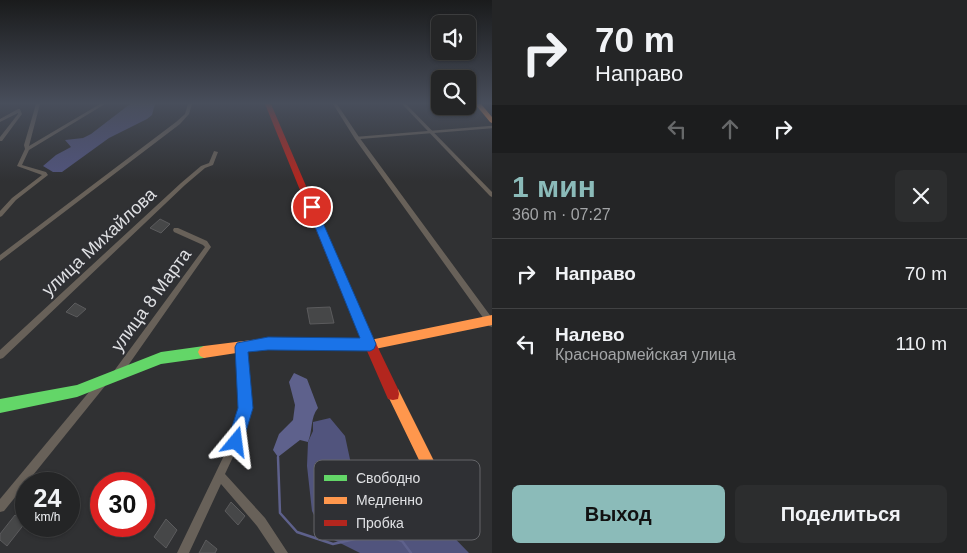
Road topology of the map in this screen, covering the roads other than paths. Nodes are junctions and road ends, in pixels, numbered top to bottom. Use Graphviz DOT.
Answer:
graph roads {
  1 [pos="9,130"];
  2 [pos="30,130"];
  3 [pos="59,130"];
  4 [pos="169,130"];
  5 [pos="279,130"];
  6 [pos="351,130"];
  7 [pos="452,130"];
  8 [pos="429,132"];
  9 [pos="356,138"];
  10 [pos="0,140"];
  11 [pos="27,149"];
  12 [pos="216,152"];
  13 [pos="492,195"];
  14 [pos="0,215"];
  15 [pos="176,230"];
  16 [pos="0,259"];
  17 [pos="491,322"];
  18 [pos="370,344"];
  19 [pos="241,347"];
  20 [pos="0,355"];
  21 [pos="115,376"];
  22 [pos="102,383"];
  23 [pos="0,406"];
  24 [pos="425,460"];
  25 [pos="220,476"];
  26 [pos="0,507"];
  27 [pos="183,553"];
  28 [pos="282,553"];
  1 -- 10 [label="street"];
  2 -- 11 [label="street"];
  3 -- 11 [label="street"];
  4 -- 16 [label="street"];
  5 -- 18 [label="street"];
  6 -- 9 [label="street"];
  7 -- 8 [label="lane"];
  8 -- 9 [label="lane"];
  8 -- 13 [label="street"];
  9 -- 17 [label="street"];
  11 -- 14 [label="street"];
  12 -- 20 [label="street, улица Михайлова"];
  15 -- 21 [label="street, улица 8 Марта"];
  17 -- 18 [label="street"];
  18 -- 19 [label="street"];
  18 -- 24 [label="street"];
  19 -- 21 [label="street"];
  19 -- 25 [label="street"];
  21 -- 22 [label="street"];
  22 -- 23 [label="street"];
  22 -- 26 [label="street"];
  25 -- 27 [label="street"];
  25 -- 28 [label="street"];
}
